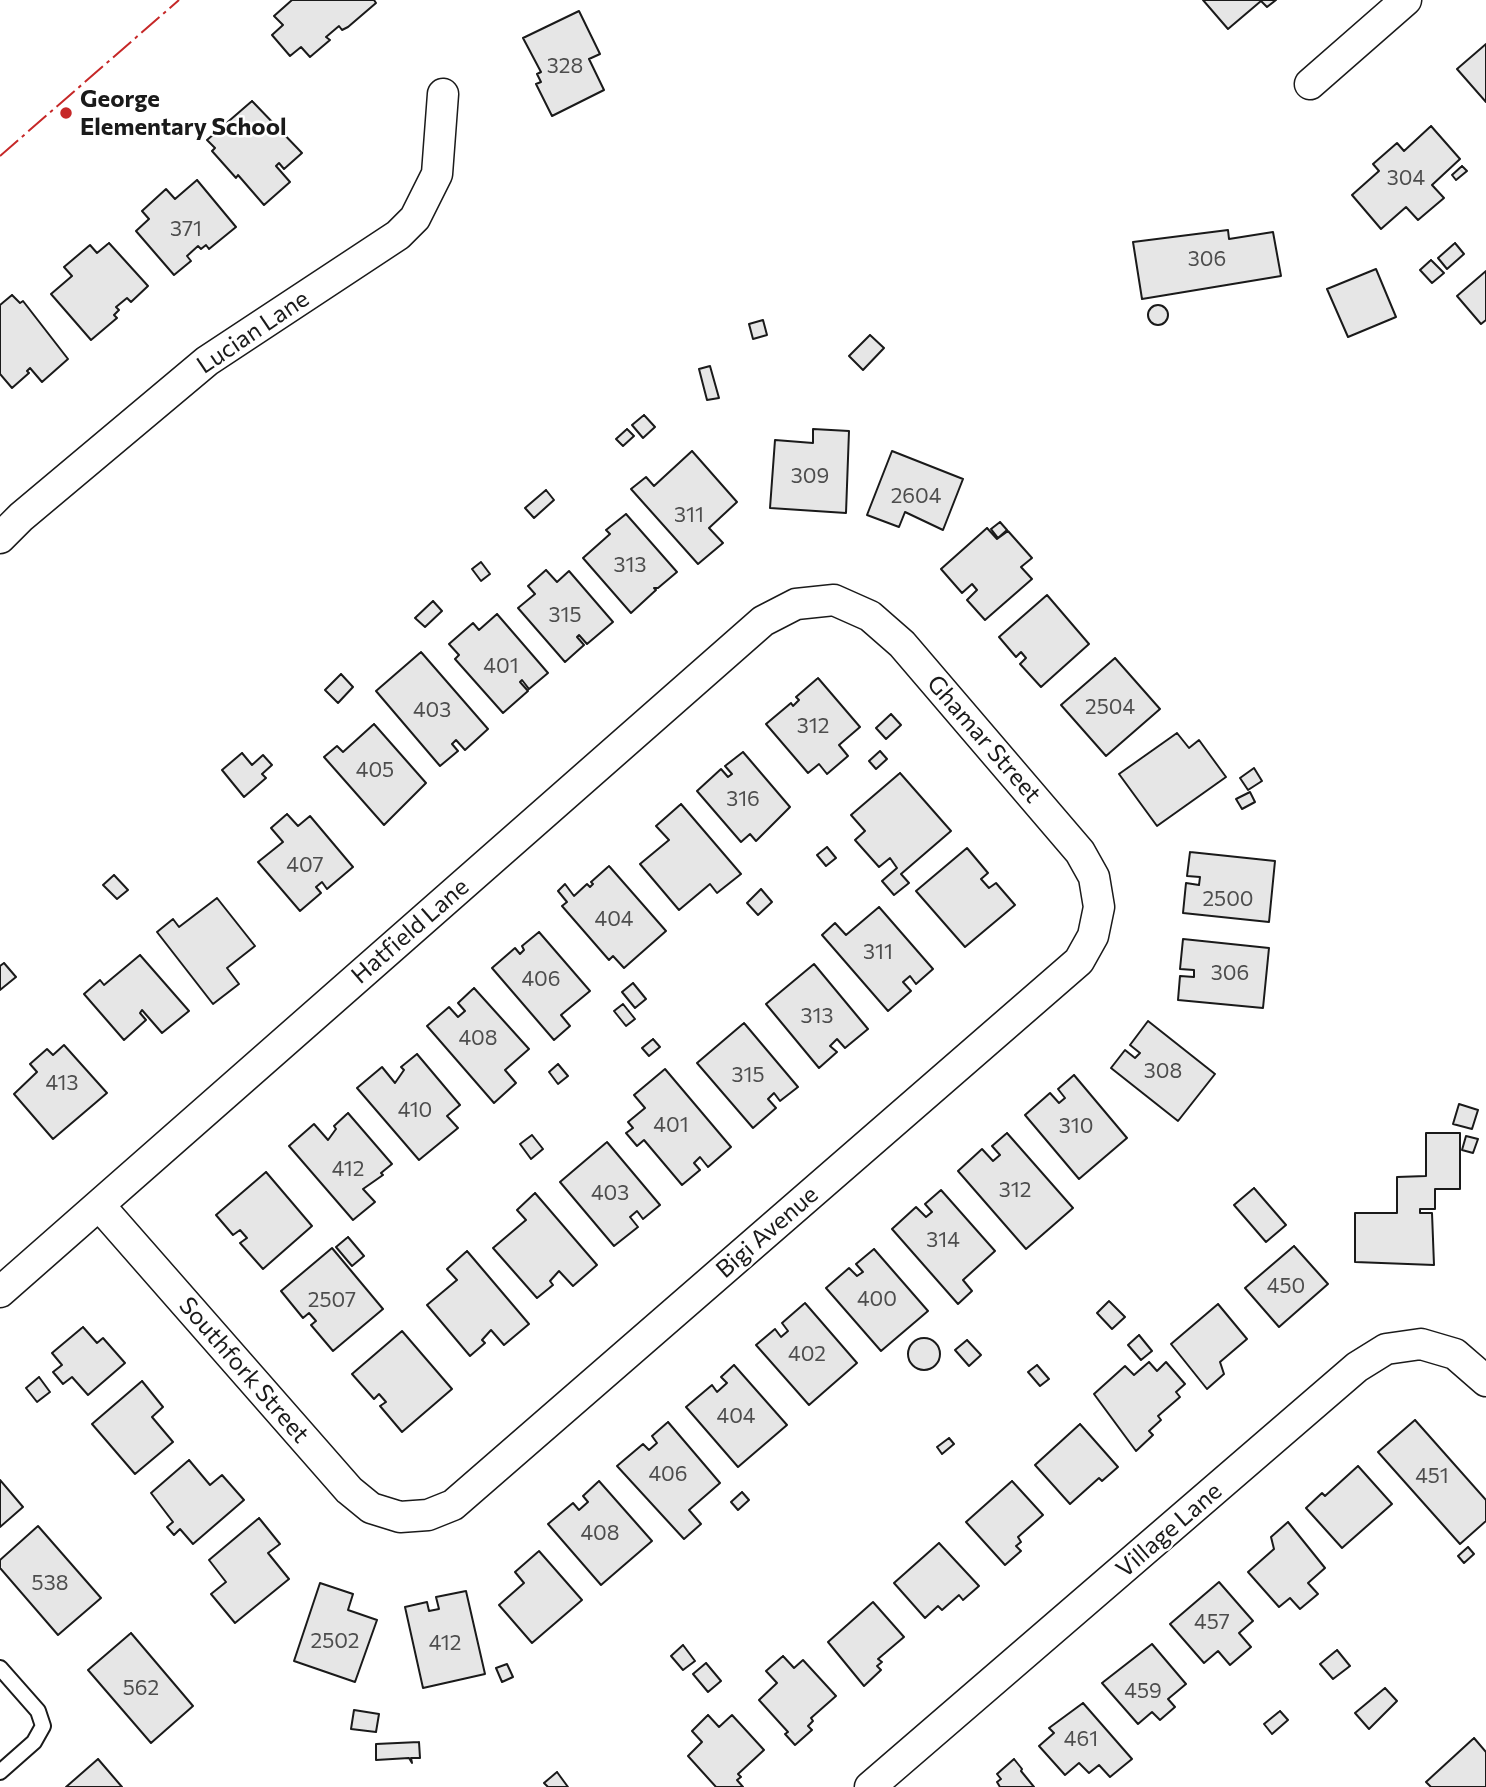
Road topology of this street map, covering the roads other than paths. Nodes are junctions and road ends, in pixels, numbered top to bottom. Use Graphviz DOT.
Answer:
graph roads {
  1 [pos="1406,0"];
  2 [pos="1310,84"];
  3 [pos="443,94"];
  4 [pos="0,538"];
  5 [pos="834,600"];
  6 [pos="1099,907"];
  7 [pos="99,1205"];
  8 [pos="0,1292"];
  9 [pos="1486,1381"];
  10 [pos="400,1517"];
  11 [pos="0,1668"];
  12 [pos="0,1772"];
  13 [pos="870,1787"];
  1 -- 2 [label="street"];
  3 -- 4 [label="street, Lucian Lane"];
  5 -- 6 [label="street, Ghamar Street"];
  5 -- 7 [label="street, Hatfield Lane"];
  6 -- 10 [label="street, Bigi Avenue"];
  7 -- 8 [label="street, Hatfield Lane"];
  7 -- 10 [label="street, Southfork Street"];
  9 -- 13 [label="street, Village Lane"];
  11 -- 12 [label="lane"];
}
